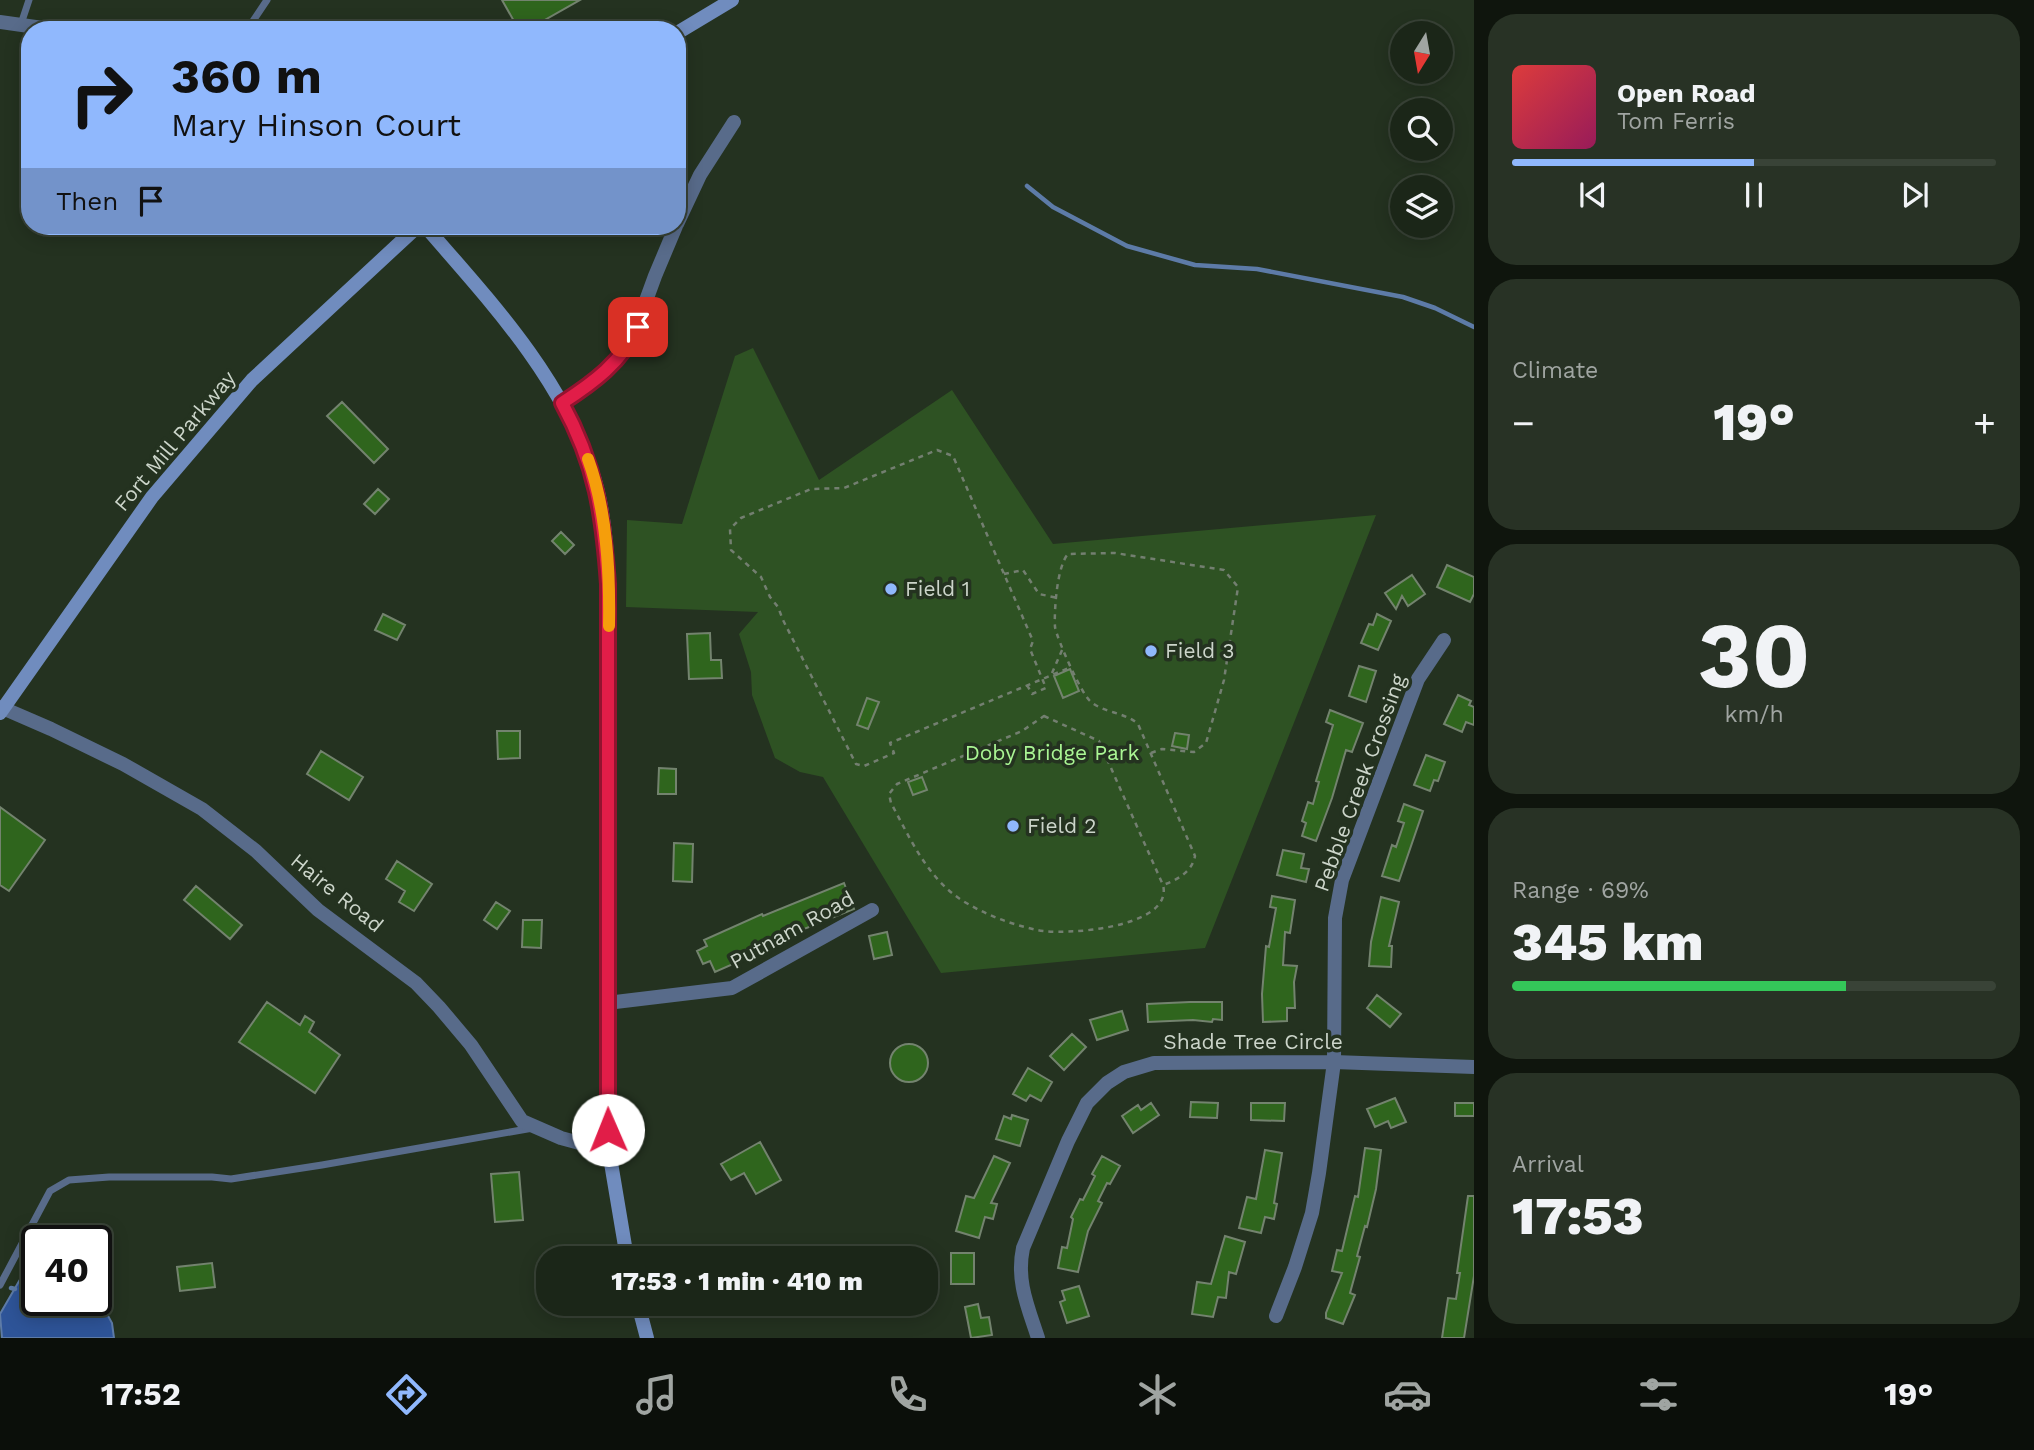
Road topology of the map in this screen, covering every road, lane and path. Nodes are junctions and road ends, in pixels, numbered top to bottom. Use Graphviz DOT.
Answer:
graph roads {
  1 [pos="29,0"];
  2 [pos="267,0"];
  3 [pos="732,0"];
  4 [pos="22,21"];
  5 [pos="253,21"];
  6 [pos="0,22"];
  7 [pos="21,25"];
  8 [pos="686,28"];
  9 [pos="734,122"];
  10 [pos="686,206"];
  11 [pos="408,235"];
  12 [pos="433,235"];
  13 [pos="672,235"];
  14 [pos="562,403"];
  15 [pos="1004,574"];
  16 [pos="1058,598"];
  17 [pos="1444,640"];
  18 [pos="1063,648"];
  19 [pos="1072,667"];
  20 [pos="1051,675"];
  21 [pos="1042,679"];
  22 [pos="1027,685"];
  23 [pos="1,710"];
  24 [pos="1151,753"];
  25 [pos="1163,886"];
  26 [pos="872,910"];
  27 [pos="607,1003"];
  28 [pos="1334,1062"];
  29 [pos="1474,1067"];
  30 [pos="537,1127"];
  31 [pos="609,1151"];
  32 [pos="625,1246"];
  33 [pos="0,1285"];
  34 [pos="641,1316"];
  35 [pos="1276,1316"];
  36 [pos="647,1338"];
  37 [pos="1038,1338"];
  1 -- 4 [label="lane"];
  2 -- 5 [label="lane"];
  3 -- 8 [label="street"];
  6 -- 7 [label="street"];
  9 -- 10 [label="street"];
  11 -- 23 [label="street, Fort Mill Parkway"];
  12 -- 14 [label="street"];
  13 -- 14 [label="street"];
  14 -- 27 [label="street"];
  15 -- 16 [label="path"];
  15 -- 21 [label="path"];
  15 -- 22 [label="path"];
  16 -- 18 [label="path"];
  16 -- 24 [label="path"];
  17 -- 28 [label="street, Pebble Creek Crossing"];
  18 -- 19 [label="path"];
  18 -- 20 [label="path"];
  19 -- 20 [label="path"];
  19 -- 24 [label="path"];
  20 -- 21 [label="path"];
  21 -- 22 [label="path"];
  21 -- 22 [label="path"];
  23 -- 30 [label="street, Haire Road"];
  24 -- 25 [label="path"];
  25 -- 25 [label="path"];
  26 -- 27 [label="street, Putnam Road"];
  27 -- 31 [label="street"];
  28 -- 29 [label="street, Shade Tree Circle"];
  28 -- 35 [label="street, Pebble Creek Crossing"];
  28 -- 37 [label="street, Shade Tree Circle"];
  30 -- 31 [label="street, Haire Road"];
  30 -- 33 [label="lane"];
  31 -- 32 [label="street"];
  34 -- 36 [label="street"];
}
